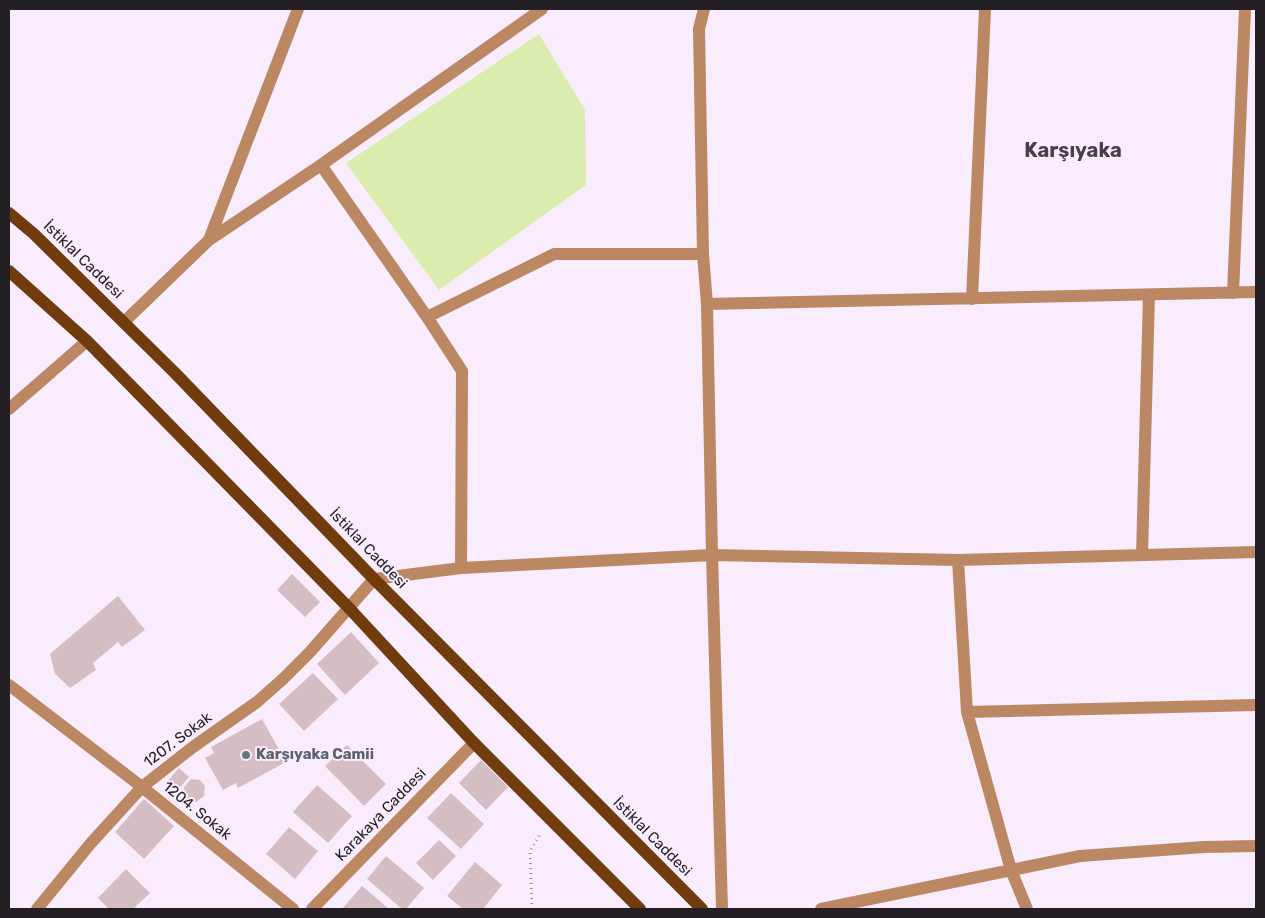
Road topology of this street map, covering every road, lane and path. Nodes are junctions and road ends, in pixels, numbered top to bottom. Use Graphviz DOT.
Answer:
graph roads {
  1 [pos="298,9"];
  2 [pos="542,9"];
  3 [pos="704,9"];
  4 [pos="985,9"];
  5 [pos="1245,9"];
  6 [pos="321,165"];
  7 [pos="9,213"];
  8 [pos="209,240"];
  9 [pos="704,254"];
  10 [pos="9,272"];
  11 [pos="1256,292"];
  12 [pos="1233,293"];
  13 [pos="1149,294"];
  14 [pos="972,298"];
  15 [pos="707,304"];
  16 [pos="428,317"];
  17 [pos="124,322"];
  18 [pos="87,341"];
  19 [pos="9,409"];
  20 [pos="1256,552"];
  21 [pos="712,555"];
  22 [pos="1142,555"];
  23 [pos="958,560"];
  24 [pos="461,568"];
  25 [pos="374,579"];
  26 [pos="349,608"];
  27 [pos="9,684"];
  28 [pos="1256,705"];
  29 [pos="967,712"];
  30 [pos="474,744"];
  31 [pos="142,787"];
  32 [pos="550,820"];
  33 [pos="1256,846"];
  34 [pos="1011,870"];
  35 [pos="37,909"];
  36 [pos="293,909"];
  37 [pos="312,909"];
  38 [pos="532,909"];
  39 [pos="640,909"];
  40 [pos="702,909"];
  41 [pos="722,909"];
  42 [pos="821,909"];
  43 [pos="1028,909"];
  1 -- 8 [label="street"];
  2 -- 6 [label="street"];
  3 -- 9 [label="street"];
  4 -- 14 [label="street"];
  5 -- 12 [label="street"];
  6 -- 8 [label="street"];
  6 -- 16 [label="street"];
  7 -- 17 [label="main road, İstiklal Caddesi"];
  8 -- 17 [label="street"];
  9 -- 15 [label="street"];
  9 -- 16 [label="street"];
  10 -- 18 [label="main road"];
  11 -- 12 [label="street"];
  12 -- 13 [label="street"];
  13 -- 14 [label="street"];
  13 -- 22 [label="street"];
  14 -- 15 [label="street"];
  15 -- 21 [label="street"];
  16 -- 24 [label="street"];
  17 -- 25 [label="main road, İstiklal Caddesi"];
  18 -- 19 [label="street"];
  18 -- 26 [label="main road"];
  20 -- 22 [label="street"];
  21 -- 23 [label="street"];
  21 -- 24 [label="street"];
  21 -- 41 [label="street"];
  22 -- 23 [label="street"];
  23 -- 29 [label="street"];
  24 -- 25 [label="street"];
  25 -- 26 [label="street, 1207. Sokak"];
  25 -- 40 [label="main road, İstiklal Caddesi"];
  26 -- 30 [label="main road"];
  26 -- 31 [label="street, 1207. Sokak"];
  27 -- 31 [label="street, 1204. Sokak"];
  28 -- 29 [label="street"];
  29 -- 34 [label="street"];
  30 -- 32 [label="main road"];
  30 -- 37 [label="street, Karakaya Caddesi"];
  31 -- 35 [label="street, 1207. Sokak"];
  31 -- 36 [label="street, 1204. Sokak"];
  32 -- 38 [label="path"];
  32 -- 39 [label="main road"];
  33 -- 34 [label="street"];
  34 -- 42 [label="street"];
  34 -- 43 [label="street"];
}
